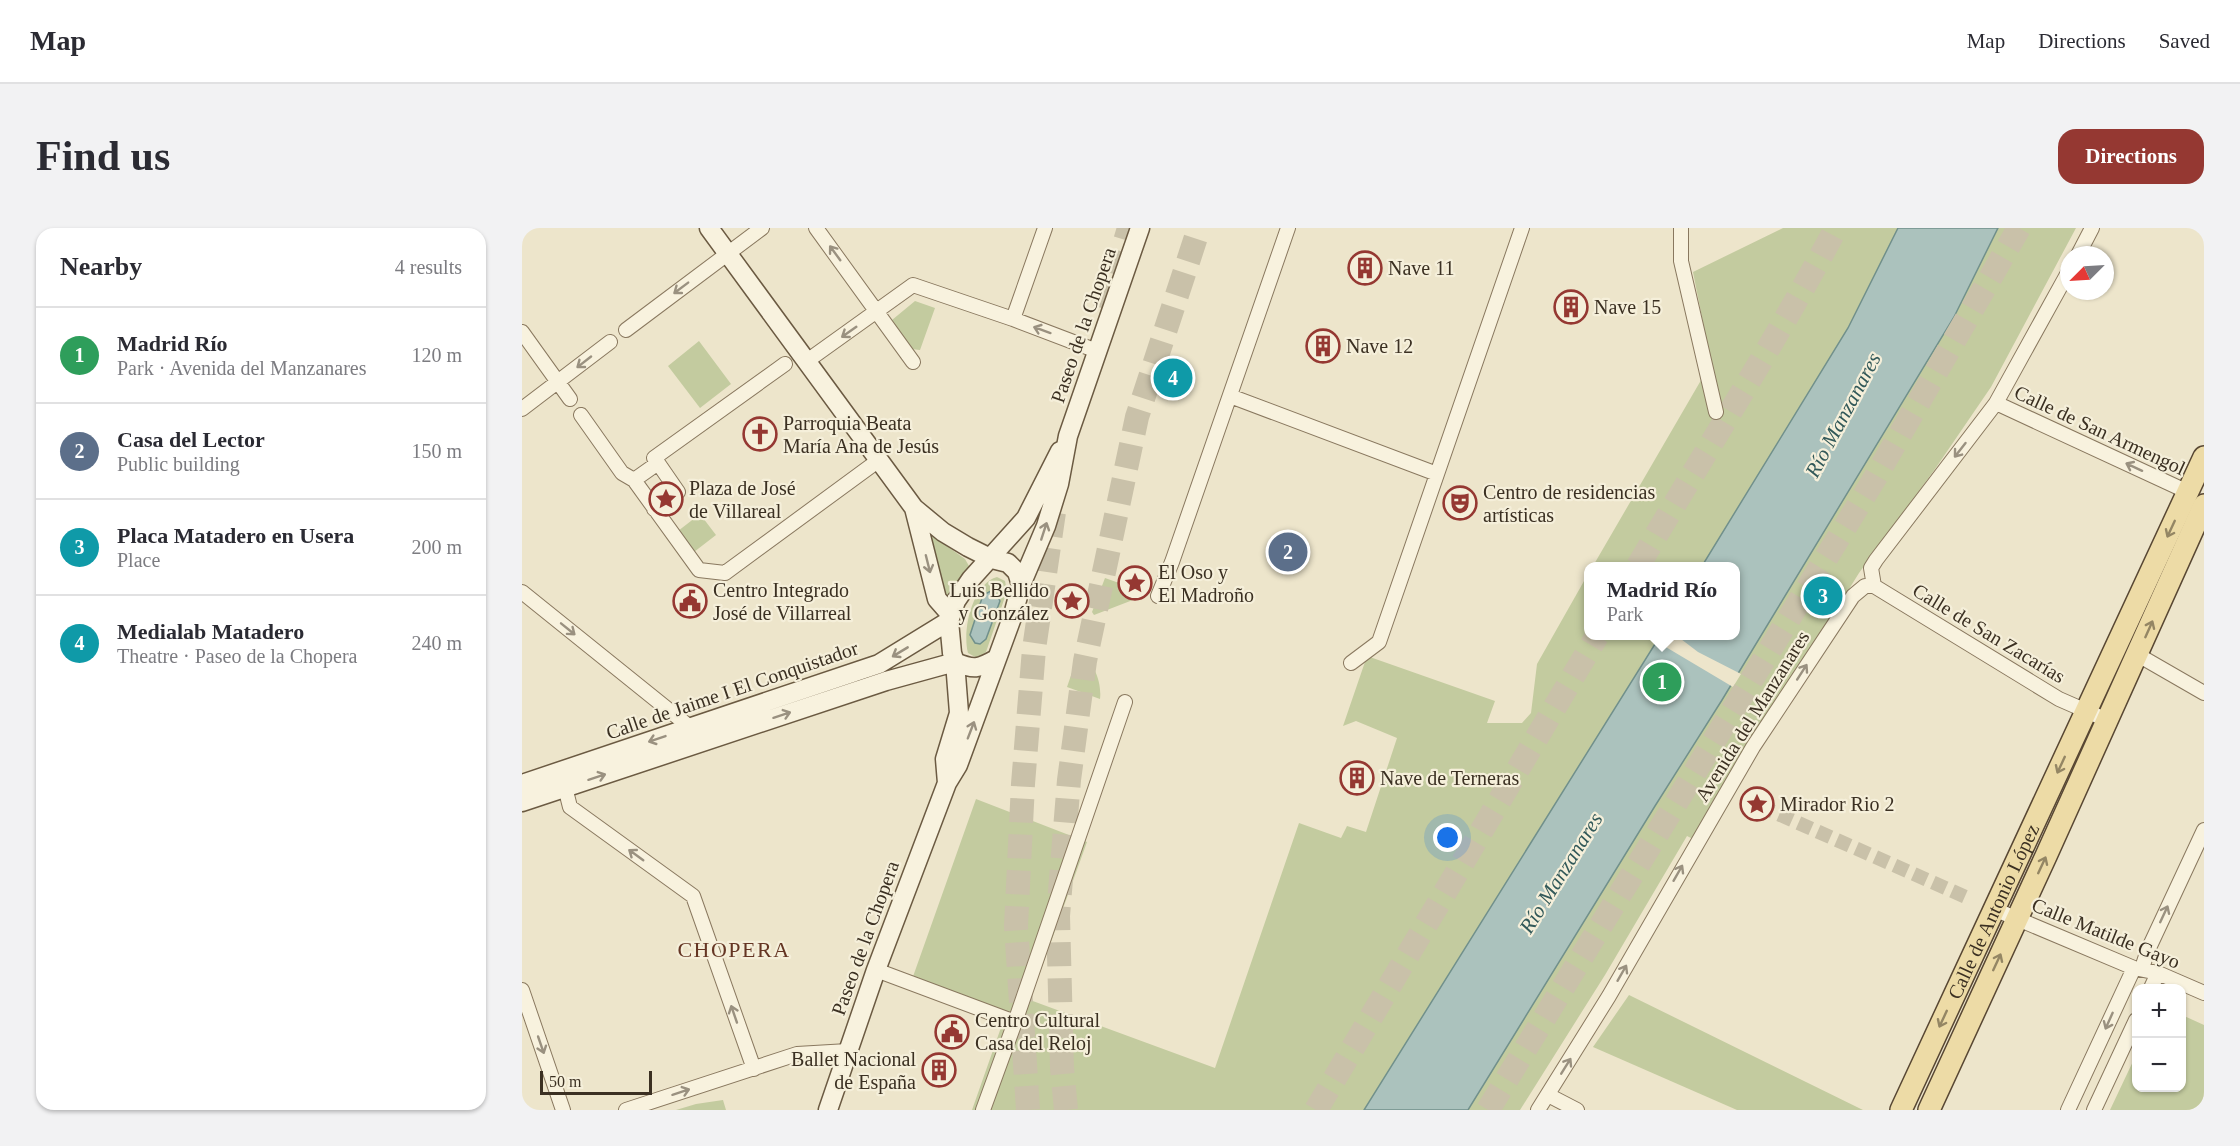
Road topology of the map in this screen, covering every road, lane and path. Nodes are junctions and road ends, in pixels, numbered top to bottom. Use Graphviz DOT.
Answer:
graph roads {
  1 [pos="710,228"];
  2 [pos="762,228"];
  3 [pos="816,228"];
  4 [pos="1045,228"];
  5 [pos="1140,228"];
  6 [pos="1288,228"];
  7 [pos="1522,228"];
  8 [pos="1681,228"];
  9 [pos="2092,228"];
  10 [pos="2083,246"];
  11 [pos="728,253"];
  12 [pos="2060,287"];
  13 [pos="877,313"];
  14 [pos="1013,319"];
  15 [pos="626,330"];
  16 [pos="522,332"];
  17 [pos="610,342"];
  18 [pos="1097,351"];
  19 [pos="807,361"];
  20 [pos="913,362"];
  21 [pos="785,364"];
  22 [pos="559,383"];
  23 [pos="1230,396"];
  24 [pos="570,399"];
  25 [pos="1996,403"];
  26 [pos="522,409"];
  27 [pos="1716,412"];
  28 [pos="581,415"];
  29 [pos="1068,436"];
  30 [pos="2204,457"];
  31 [pos="660,458"];
  32 [pos="879,459"];
  33 [pos="1437,474"];
  34 [pos="628,476"];
  35 [pos="2196,499"];
  36 [pos="914,508"];
  37 [pos="654,509"];
  38 [pos="992,559"];
  39 [pos="1022,585"];
  40 [pos="1877,588"];
  41 [pos="522,592"];
  42 [pos="1158,596"];
  43 [pos="950,618"];
  44 [pos="2138,655"];
  45 [pos="996,660"];
  46 [pos="955,662"];
  47 [pos="1351,663"];
  48 [pos="2204,693"];
  49 [pos="1125,702"];
  50 [pos="2086,712"];
  51 [pos="2107,720"];
  52 [pos="691,728"];
  53 [pos="720,736"];
  54 [pos="524,782"];
  55 [pos="947,783"];
  56 [pos="565,787"];
  57 [pos="522,802"];
  58 [pos="2204,830"];
  59 [pos="1994,909"];
  60 [pos="2017,918"];
  61 [pos="2138,968"];
  62 [pos="876,970"];
  63 [pos="2158,974"];
  64 [pos="2153,984"];
  65 [pos="522,990"];
  66 [pos="2204,993"];
  67 [pos="1015,1022"];
  68 [pos="2132,1029"];
  69 [pos="848,1051"];
  70 [pos="754,1069"];
  71 [pos="1548,1095"];
  72 [pos="563,1110"];
  73 [pos="626,1110"];
  74 [pos="828,1110"];
  75 [pos="983,1110"];
  76 [pos="1538,1110"];
  77 [pos="1576,1110"];
  78 [pos="1901,1110"];
  79 [pos="1929,1110"];
  80 [pos="2068,1110"];
  81 [pos="2094,1110"];
  1 -- 11 [label="street"];
  2 -- 11 [label="street"];
  13 -- 3 [label="street, one-way"];
  4 -- 14 [label="street"];
  5 -- 18 [label="street, Paseo de la Chopera"];
  6 -- 23 [label="street"];
  7 -- 33 [label="street"];
  8 -- 27 [label="street"];
  9 -- 10 [label="street"];
  11 -- 15 [label="street, one-way"];
  11 -- 19 [label="street"];
  12 -- 25 [label="street"];
  13 -- 14 [label="street"];
  13 -- 19 [label="street, one-way"];
  13 -- 20 [label="street"];
  18 -- 14 [label="street, one-way"];
  16 -- 22 [label="street"];
  17 -- 22 [label="street, one-way"];
  18 -- 29 [label="street, Paseo de la Chopera"];
  19 -- 32 [label="street"];
  21 -- 31 [label="street"];
  22 -- 24 [label="street"];
  22 -- 26 [label="street"];
  23 -- 33 [label="street"];
  23 -- 42 [label="street"];
  35 -- 25 [label="street, Calle de San Armengol, one-way"];
  25 -- 40 [label="street, one-way"];
  28 -- 34 [label="street"];
  29 -- 38 [label="street, Paseo de la Chopera"];
  39 -- 29 [label="street, Paseo de la Chopera, one-way"];
  30 -- 35 [label="main road, Calle de Antonio López"];
  31 -- 34 [label="street"];
  31 -- 37 [label="street"];
  32 -- 36 [label="street"];
  32 -- 37 [label="street"];
  33 -- 47 [label="street"];
  34 -- 37 [label="street"];
  44 -- 35 [label="main road, Calle de Antonio López, one-way"];
  35 -- 50 [label="main road, Calle de Antonio López, one-way"];
  36 -- 38 [label="street"];
  36 -- 43 [label="street, one-way"];
  38 -- 39 [label="street"];
  38 -- 43 [label="street, Paseo de la Chopera"];
  39 -- 45 [label="street, Paseo de la Chopera"];
  40 -- 50 [label="street, Calle de San Zacarías"];
  71 -- 40 [label="street, Avenida del Manzanares, one-way"];
  41 -- 52 [label="street, one-way"];
  43 -- 46 [label="street, Paseo de la Chopera"];
  43 -- 52 [label="street, Calle de Jaime I El Conquistador, one-way"];
  44 -- 48 [label="street"];
  44 -- 51 [label="main road, Calle de Antonio López"];
  45 -- 46 [label="street"];
  55 -- 45 [label="street, Paseo de la Chopera, one-way"];
  53 -- 46 [label="street, Calle de Jaime I El Conquistador, one-way"];
  46 -- 55 [label="street, Paseo de la Chopera"];
  49 -- 67 [label="street"];
  50 -- 51 [label="street"];
  50 -- 59 [label="main road, Calle de Antonio López, one-way"];
  60 -- 51 [label="main road, Calle de Antonio López, one-way"];
  52 -- 53 [label="street"];
  52 -- 54 [label="street, Calle de Jaime I El Conquistador, one-way"];
  56 -- 53 [label="street, Calle de Jaime I El Conquistador, one-way"];
  55 -- 62 [label="street, Paseo de la Chopera"];
  56 -- 57 [label="street, Calle de Jaime I El Conquistador"];
  70 -- 56 [label="street, one-way"];
  61 -- 58 [label="street, one-way"];
  59 -- 60 [label="street, Calle Matilde Gayo"];
  59 -- 78 [label="main road, Calle de Antonio López, one-way"];
  60 -- 61 [label="street, Calle Matilde Gayo"];
  79 -- 60 [label="main road, Calle de Antonio López, one-way"];
  61 -- 63 [label="street, Calle Matilde Gayo"];
  61 -- 80 [label="street, one-way"];
  62 -- 67 [label="street"];
  62 -- 69 [label="street, Paseo de la Chopera"];
  63 -- 64 [label="street"];
  63 -- 66 [label="street, Calle Matilde Gayo"];
  65 -- 72 [label="street, one-way"];
  67 -- 75 [label="street"];
  68 -- 81 [label="street"];
  69 -- 70 [label="street"];
  69 -- 74 [label="street, Paseo de la Chopera"];
  73 -- 70 [label="street, one-way"];
  71 -- 76 [label="street, Avenida del Manzanares"];
  71 -- 77 [label="street"];
}
